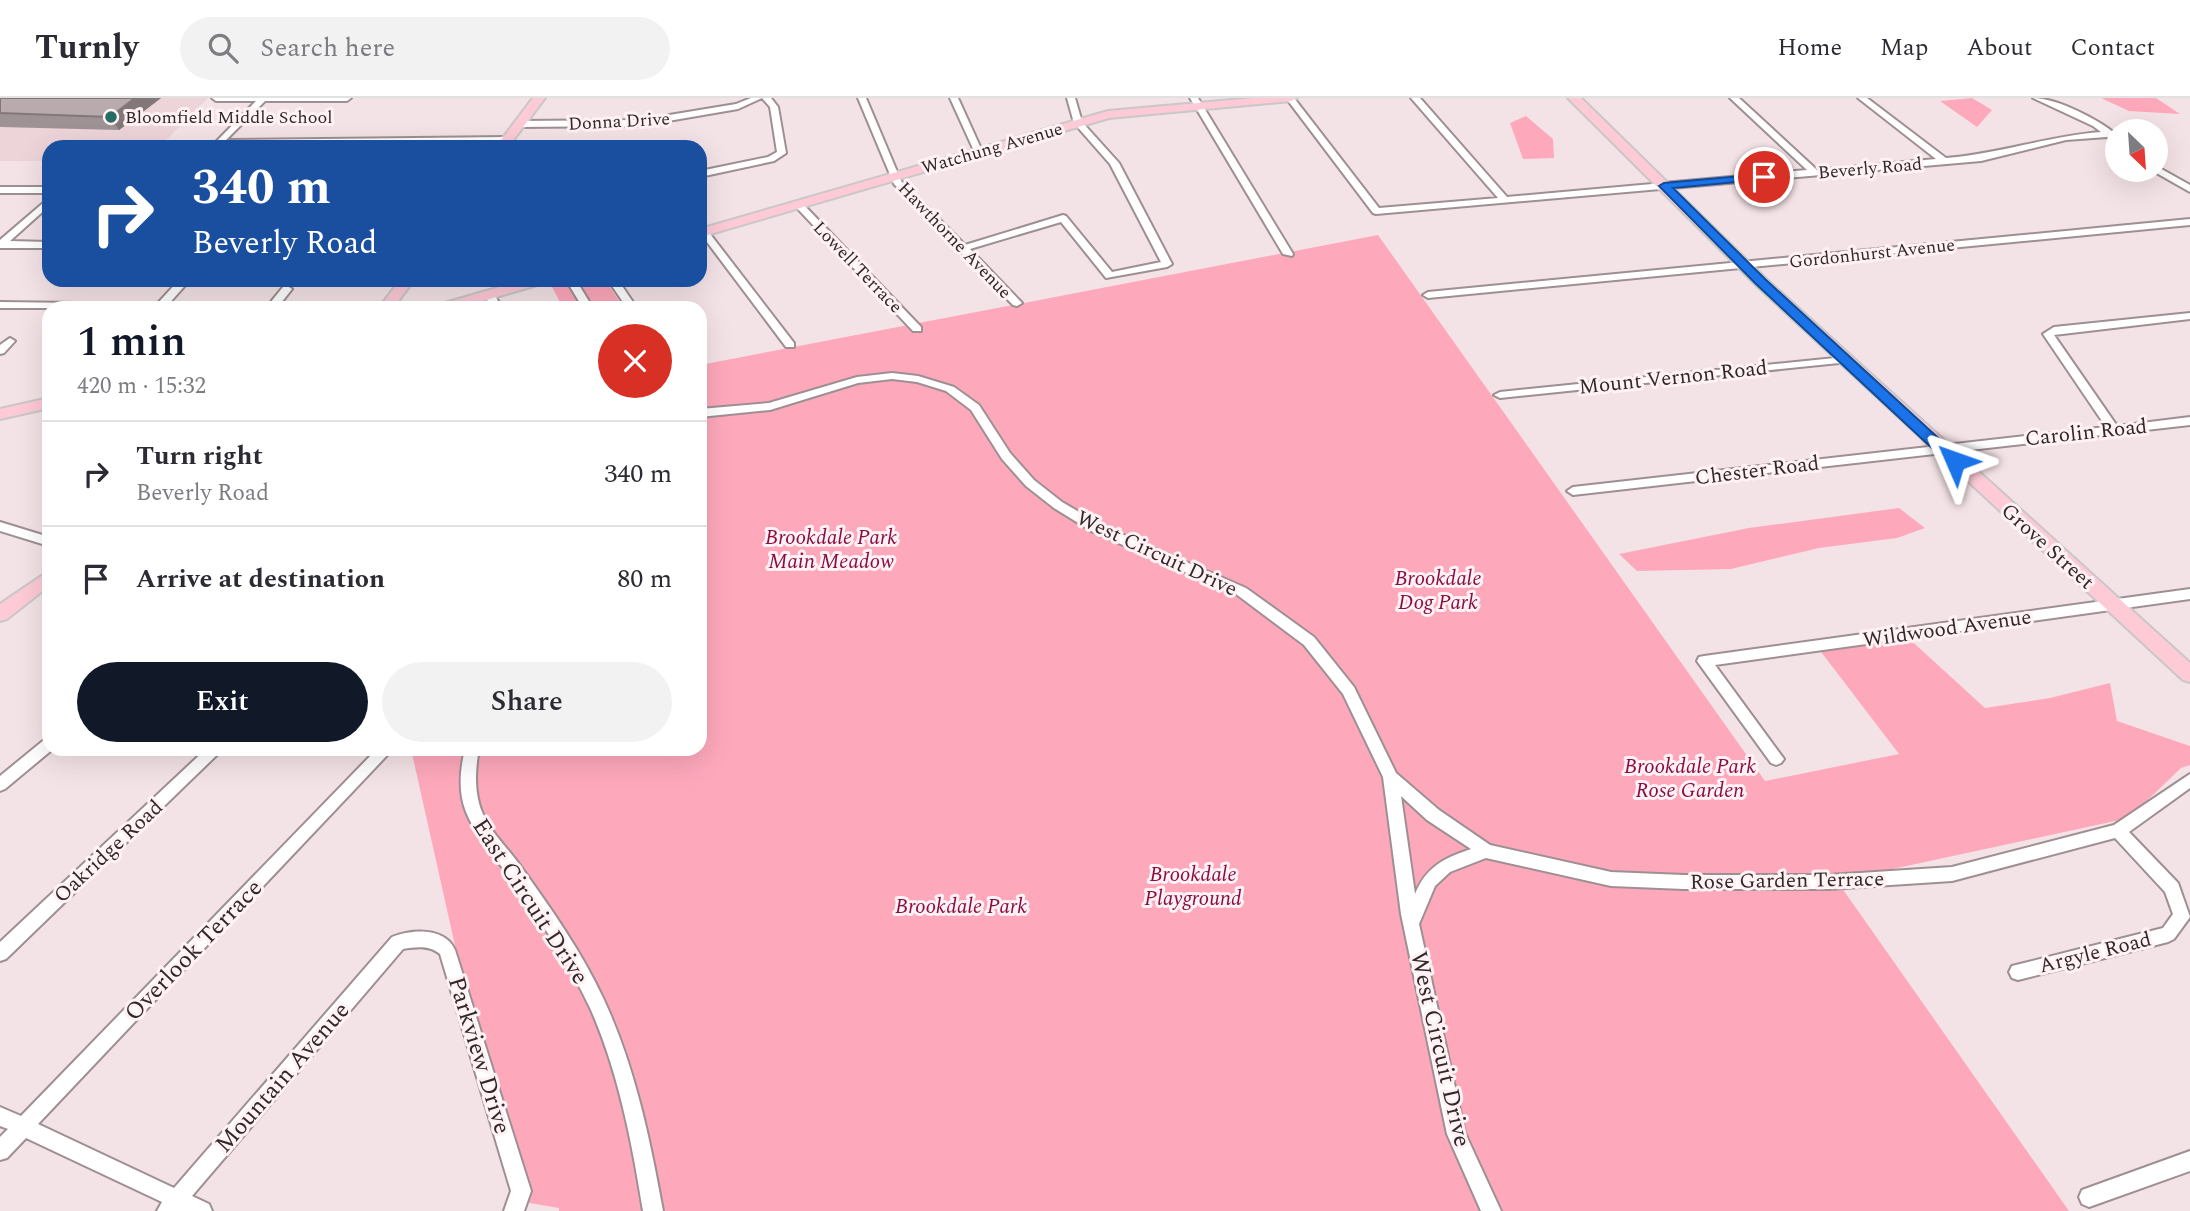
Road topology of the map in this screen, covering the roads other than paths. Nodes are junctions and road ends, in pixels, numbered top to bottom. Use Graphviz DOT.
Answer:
graph roads {
  1 [pos="263,98"];
  2 [pos="347,98"];
  3 [pos="538,98"];
  4 [pos="758,98"];
  5 [pos="766,98"];
  6 [pos="862,98"];
  7 [pos="954,98"];
  8 [pos="1071,98"];
  9 [pos="1290,98"];
  10 [pos="1415,98"];
  11 [pos="1574,98"];
  12 [pos="1734,98"];
  13 [pos="1862,98"];
  14 [pos="2037,98"];
  15 [pos="216,99"];
  16 [pos="1195,102"];
  17 [pos="1078,123"];
  18 [pos="519,124"];
  19 [pos="2105,132"];
  20 [pos="2105,137"];
  21 [pos="221,140"];
  22 [pos="508,140"];
  23 [pos="979,153"];
  24 [pos="1944,161"];
  25 [pos="707,173"];
  26 [pos="1815,173"];
  27 [pos="2168,176"];
  28 [pos="894,177"];
  29 [pos="1664,186"];
  30 [pos="2190,189"];
  31 [pos="0,190"];
  32 [pos="42,190"];
  33 [pos="1505,200"];
  34 [pos="799,205"];
  35 [pos="42,207"];
  36 [pos="2190,222"];
  37 [pos="707,232"];
  38 [pos="707,239"];
  39 [pos="0,245"];
  40 [pos="42,245"];
  41 [pos="964,248"];
  42 [pos="1288,254"];
  43 [pos="1745,266"];
  44 [pos="178,287"];
  45 [pos="524,287"];
  46 [pos="287,289"];
  47 [pos="1428,295"];
  48 [pos="166,301"];
  49 [pos="277,301"];
  50 [pos="493,301"];
  51 [pos="1017,303"];
  52 [pos="0,305"];
  53 [pos="42,306"];
  54 [pos="2190,316"];
  55 [pos="917,329"];
  56 [pos="10,341"];
  57 [pos="790,345"];
  58 [pos="0,351"];
  59 [pos="1845,360"];
  60 [pos="1500,395"];
  61 [pos="42,405"];
  62 [pos="707,412"];
  63 [pos="0,414"];
  64 [pos="2190,421"];
  65 [pos="2113,429"];
  66 [pos="1940,448"];
  67 [pos="1573,491"];
  68 [pos="0,526"];
  69 [pos="42,540"];
  70 [pos="42,586"];
  71 [pos="2190,594"];
  72 [pos="2113,605"];
  73 [pos="0,614"];
  74 [pos="2190,675"];
  75 [pos="42,750"];
  76 [pos="209,756"];
  77 [pos="379,756"];
  78 [pos="471,756"];
  79 [pos="1776,759"];
  80 [pos="1391,777"];
  81 [pos="2190,780"];
  82 [pos="0,785"];
  83 [pos="2118,831"];
  84 [pos="1486,851"];
  85 [pos="1411,923"];
  86 [pos="398,942"];
  87 [pos="0,953"];
  88 [pos="2018,972"];
  89 [pos="0,1116"];
  90 [pos="22,1127"];
  91 [pos="0,1151"];
  92 [pos="2190,1161"];
  93 [pos="2089,1196"];
  94 [pos="172,1205"];
  95 [pos="202,1211"];
  96 [pos="513,1211"];
  97 [pos="653,1211"];
  98 [pos="1491,1211"];
  1 -- 2 [label="street"];
  1 -- 15 [label="street"];
  1 -- 21 [label="street"];
  3 -- 18 [label="main road"];
  4 -- 18 [label="street, Donna Drive"];
  5 -- 25 [label="street"];
  6 -- 28 [label="street, Hawthorne Avenue"];
  7 -- 23 [label="street"];
  8 -- 17 [label="street"];
  9 -- 16 [label="main road, Watchung Avenue"];
  9 -- 33 [label="street, Beverly Road"];
  10 -- 33 [label="street"];
  11 -- 29 [label="main road, Grove Street"];
  12 -- 26 [label="street"];
  13 -- 24 [label="street"];
  14 -- 19 [label="street"];
  16 -- 17 [label="main road, Watchung Avenue"];
  16 -- 42 [label="street"];
  17 -- 23 [label="main road, Watchung Avenue"];
  17 -- 41 [label="street"];
  18 -- 22 [label="main road"];
  20 -- 24 [label="street, Beverly Road"];
  23 -- 28 [label="main road, Watchung Avenue"];
  24 -- 26 [label="street, Beverly Road"];
  26 -- 29 [label="street, Beverly Road"];
  27 -- 30 [label="street"];
  28 -- 34 [label="main road, Watchung Avenue"];
  28 -- 41 [label="street, Hawthorne Avenue"];
  29 -- 33 [label="street, Beverly Road"];
  29 -- 43 [label="main road, Grove Street"];
  31 -- 32 [label="street"];
  34 -- 37 [label="main road, Watchung Avenue"];
  34 -- 55 [label="street, Lowell Terrace"];
  35 -- 39 [label="street"];
  36 -- 43 [label="street, Gordonhurst Avenue"];
  38 -- 57 [label="street"];
  39 -- 40 [label="street"];
  41 -- 51 [label="street, Hawthorne Avenue"];
  43 -- 47 [label="street, Gordonhurst Avenue"];
  43 -- 59 [label="main road, Grove Street"];
  44 -- 48 [label="street"];
  45 -- 50 [label="main road"];
  46 -- 49 [label="street"];
  52 -- 53 [label="street"];
  54 -- 65 [label="street"];
  56 -- 58 [label="street"];
  59 -- 60 [label="street, Mount Vernon Road"];
  59 -- 66 [label="main road, Grove Street"];
  61 -- 63 [label="main road"];
  62 -- 80 [label="street, West Circuit Drive"];
  64 -- 65 [label="street, Carolin Road"];
  65 -- 66 [label="street, Carolin Road"];
  66 -- 67 [label="street, Chester Road"];
  66 -- 72 [label="main road, Grove Street"];
  68 -- 69 [label="street"];
  70 -- 73 [label="main road"];
  71 -- 72 [label="street, Wildwood Avenue"];
  72 -- 74 [label="main road, Grove Street"];
  72 -- 79 [label="street, Wildwood Avenue"];
  75 -- 82 [label="street"];
  76 -- 87 [label="street, Oakridge Road"];
  77 -- 90 [label="street, Overlook Terrace"];
  78 -- 97 [label="street, East Circuit Drive"];
  80 -- 84 [label="street, Rose Garden Terrace"];
  80 -- 85 [label="street, West Circuit Drive"];
  81 -- 83 [label="street, Rose Garden Terrace"];
  83 -- 84 [label="street, Rose Garden Terrace"];
  83 -- 88 [label="street, Argyle Road"];
  84 -- 85 [label="street, West Circuit Drive"];
  85 -- 98 [label="street, West Circuit Drive"];
  86 -- 94 [label="street, Mountain Avenue"];
  86 -- 96 [label="street, Parkview Drive"];
  89 -- 90 [label="street"];
  90 -- 91 [label="street, Overlook Terrace"];
  90 -- 94 [label="street"];
  92 -- 93 [label="street"];
  94 -- 95 [label="street"];
}
